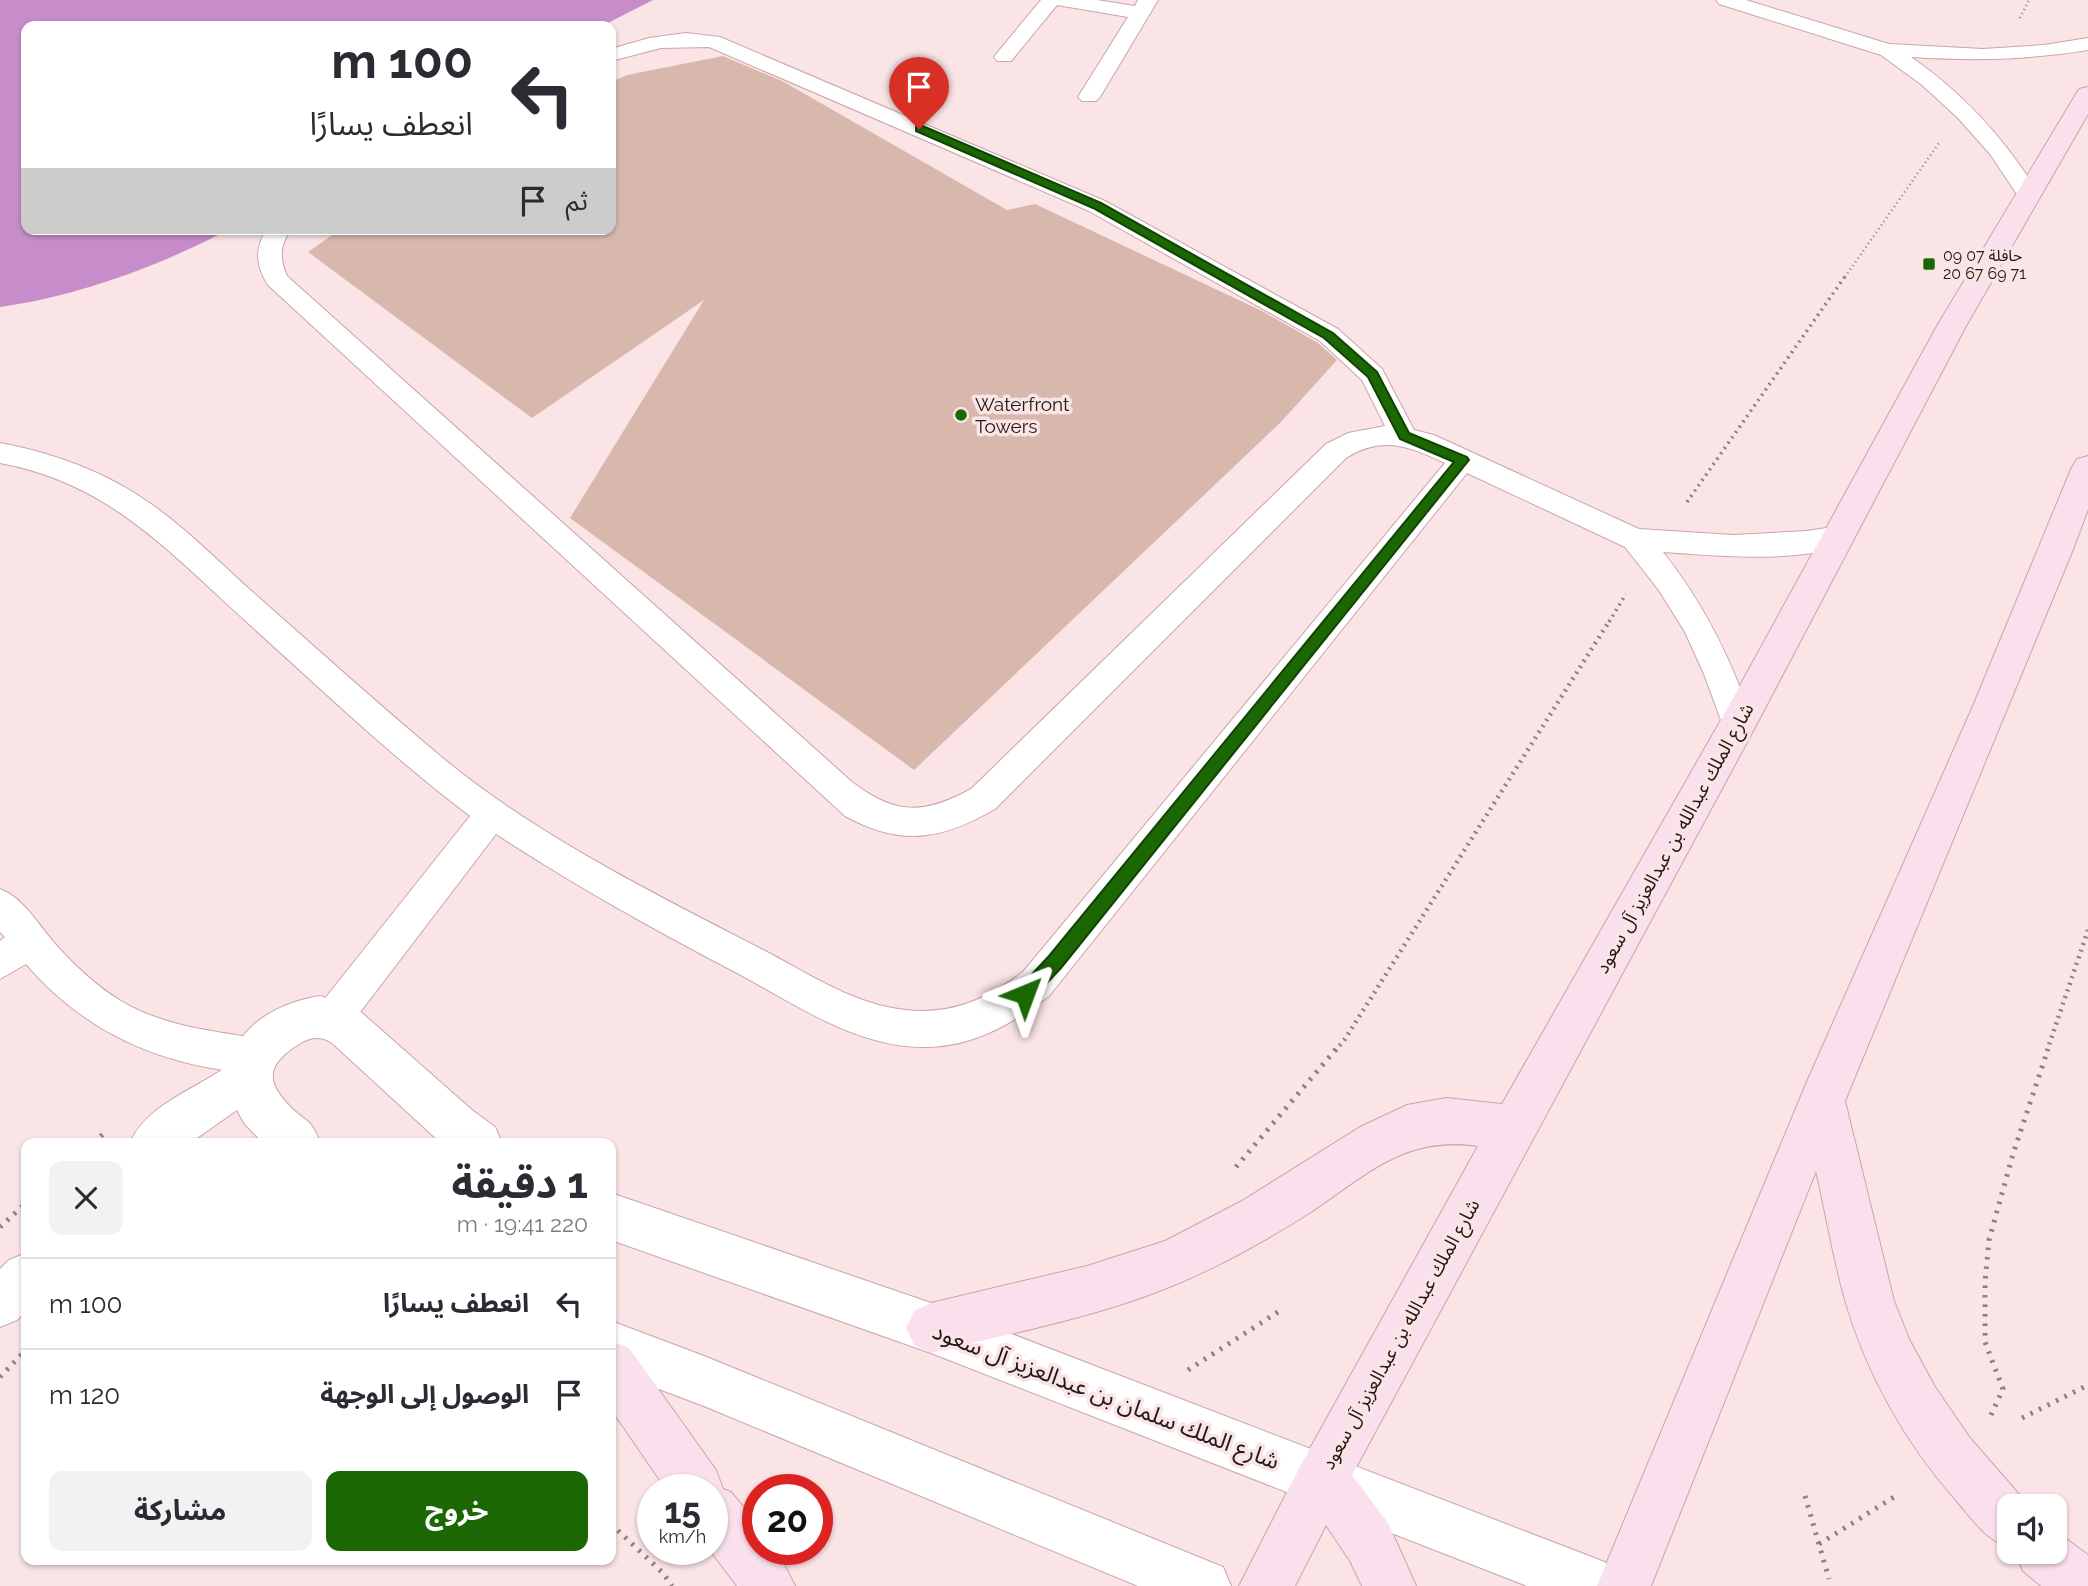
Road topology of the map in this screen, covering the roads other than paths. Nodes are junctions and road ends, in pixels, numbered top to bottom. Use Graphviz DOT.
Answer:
graph roads {
  1 [pos="1051,0"];
  2 [pos="1060,0"];
  3 [pos="1726,0"];
  4 [pos="1144,6"];
  5 [pos="2088,44"];
  6 [pos="1887,50"];
  7 [pos="616,54"];
  8 [pos="1004,57"];
  9 [pos="2088,94"];
  10 [pos="1089,97"];
  11 [pos="2026,191"];
  12 [pos="274,235"];
  13 [pos="1405,436"];
  14 [pos="0,453"];
  15 [pos="1462,460"];
  16 [pos="2088,467"];
  17 [pos="1839,537"];
  18 [pos="1648,546"];
  19 [pos="1737,725"];
  20 [pos="492,813"];
  21 [pos="0,905"];
  22 [pos="30,940"];
  23 [pos="0,962"];
  24 [pos="332,1019"];
  25 [pos="253,1067"];
  26 [pos="1822,1100"];
  27 [pos="1511,1129"];
  28 [pos="160,1138"];
  29 [pos="293,1138"];
  30 [pos="473,1138"];
  31 [pos="616,1218"];
  32 [pos="21,1282"];
  33 [pos="0,1303"];
  34 [pos="931,1328"];
  35 [pos="616,1348"];
  36 [pos="616,1373"];
  37 [pos="687,1474"];
  38 [pos="1321,1479"];
  39 [pos="1997,1507"];
  40 [pos="728,1531"];
  41 [pos="2056,1564"];
  42 [pos="768,1586"];
  43 [pos="1204,1586"];
  44 [pos="1266,1586"];
  45 [pos="1389,1586"];
  46 [pos="1597,1586"];
  47 [pos="1624,1586"];
  48 [pos="2083,1586"];
  1 -- 8 [label="lane"];
  2 -- 4 [label="lane"];
  3 -- 6 [label="lane"];
  4 -- 10 [label="lane"];
  5 -- 6 [label="lane"];
  6 -- 11 [label="lane"];
  7 -- 13 [label="lane"];
  9 -- 11 [label="main road, شارع الملك عبدالله بن عبدالعزيز آل سعود"];
  11 -- 17 [label="main road, شارع الملك عبدالله بن عبدالعزيز آل سعود"];
  12 -- 13 [label="lane"];
  13 -- 15 [label="lane"];
  14 -- 20 [label="lane"];
  15 -- 18 [label="lane"];
  15 -- 20 [label="lane"];
  16 -- 26 [label="main road"];
  17 -- 18 [label="lane"];
  17 -- 19 [label="main road, شارع الملك عبدالله بن عبدالعزيز آل سعود"];
  18 -- 19 [label="lane"];
  19 -- 27 [label="main road, شارع الملك عبدالله بن عبدالعزيز آل سعود"];
  20 -- 24 [label="lane"];
  21 -- 22 [label="lane"];
  22 -- 23 [label="lane"];
  22 -- 25 [label="lane"];
  24 -- 25 [label="street"];
  24 -- 30 [label="street"];
  25 -- 28 [label="street"];
  25 -- 29 [label="street"];
  26 -- 39 [label="main road"];
  26 -- 47 [label="main road"];
  27 -- 34 [label="main road"];
  27 -- 38 [label="main road, شارع الملك عبدالله بن عبدالعزيز آل سعود"];
  31 -- 34 [label="street, شارع الملك سلمان بن عبدالعزيز آل سعود"];
  32 -- 33 [label="street"];
  34 -- 38 [label="street, شارع الملك سلمان بن عبدالعزيز آل سعود"];
  35 -- 43 [label="street"];
  36 -- 37 [label="main road"];
  38 -- 44 [label="main road, شارع الملك عبدالله بن عبدالعزيز آل سعود"];
  38 -- 45 [label="main road"];
  38 -- 46 [label="street, شارع الملك سلمان بن عبدالعزيز آل سعود"];
  40 -- 42 [label="main road"];
  41 -- 48 [label="main road"];
}
